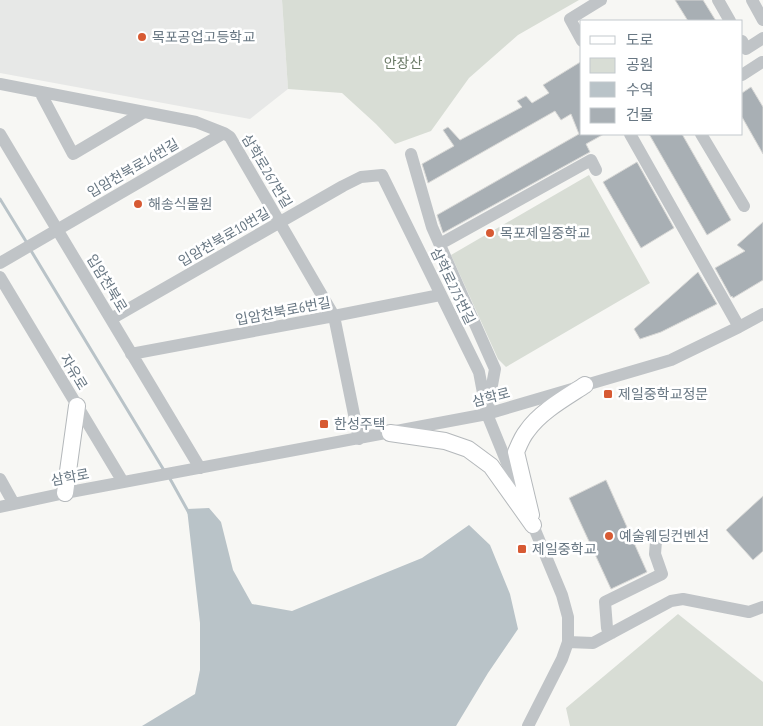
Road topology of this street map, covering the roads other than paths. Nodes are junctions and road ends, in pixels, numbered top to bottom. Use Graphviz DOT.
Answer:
graph roads {
  1 [pos="601,0"];
  2 [pos="718,0"];
  3 [pos="752,0"];
  4 [pos="729,20"];
  5 [pos="763,20"];
  6 [pos="580,38"];
  7 [pos="752,41"];
  8 [pos="762,63"];
  9 [pos="743,74"];
  10 [pos="0,84"];
  11 [pos="40,92"];
  12 [pos="144,112"];
  13 [pos="224,133"];
  14 [pos="0,134"];
  15 [pos="702,135"];
  16 [pos="635,136"];
  17 [pos="411,154"];
  18 [pos="596,170"];
  19 [pos="382,175"];
  20 [pos="744,206"];
  21 [pos="280,222"];
  22 [pos="57,230"];
  23 [pos="440,244"];
  24 [pos="0,263"];
  25 [pos="0,277"];
  26 [pos="440,295"];
  27 [pos="763,314"];
  28 [pos="334,316"];
  29 [pos="111,319"];
  30 [pos="739,327"];
  31 [pos="132,354"];
  32 [pos="585,385"];
  33 [pos="77,406"];
  34 [pos="487,414"];
  35 [pos="390,433"];
  36 [pos="359,439"];
  37 [pos="200,468"];
  38 [pos="0,479"];
  39 [pos="123,482"];
  40 [pos="65,493"];
  41 [pos="14,504"];
  42 [pos="0,507"];
  43 [pos="533,525"];
  44 [pos="656,541"];
  45 [pos="763,607"];
  46 [pos="612,633"];
  47 [pos="568,642"];
  48 [pos="528,726"];
  1 -- 6 [label="street"];
  2 -- 4 [label="street"];
  3 -- 5 [label="street"];
  7 -- 8 [label="street"];
  8 -- 9 [label="street"];
  10 -- 11 [label="street, 삼학로267번길"];
  11 -- 12 [label="street, 삼학로267번길"];
  11 -- 12 [label="street"];
  12 -- 13 [label="street, 삼학로267번길"];
  13 -- 21 [label="street, 삼학로267번길"];
  13 -- 22 [label="street, 입암천북로16번길"];
  14 -- 22 [label="street, 입암천북로"];
  15 -- 20 [label="street"];
  16 -- 30 [label="street"];
  17 -- 23 [label="street"];
  18 -- 23 [label="street"];
  19 -- 21 [label="street, 입암천북로10번길"];
  19 -- 26 [label="street, 삼학로275번길"];
  21 -- 28 [label="street, 삼학로267번길"];
  21 -- 29 [label="street, 입암천북로10번길"];
  22 -- 24 [label="street, 입암천북로16번길"];
  22 -- 29 [label="street, 입암천북로"];
  23 -- 34 [label="street"];
  25 -- 33 [label="street, 자유로"];
  26 -- 28 [label="street, 입암천북로6번길"];
  26 -- 34 [label="street, 삼학로275번길"];
  27 -- 30 [label="street, 삼학로"];
  28 -- 31 [label="street, 입암천북로6번길"];
  28 -- 36 [label="street, 삼학로267번길"];
  29 -- 31 [label="street, 입암천북로"];
  30 -- 32 [label="street, 삼학로"];
  31 -- 37 [label="street, 입암천북로"];
  32 -- 34 [label="street, 삼학로"];
  32 -- 43 [label="main road"];
  33 -- 39 [label="street, 자유로"];
  33 -- 40 [label="main road"];
  34 -- 35 [label="street, 삼학로"];
  34 -- 43 [label="street, 삼학로275번길"];
  35 -- 36 [label="street, 삼학로"];
  35 -- 43 [label="main road"];
  36 -- 37 [label="street, 삼학로"];
  37 -- 39 [label="street, 삼학로"];
  38 -- 41 [label="street"];
  39 -- 40 [label="street, 삼학로"];
  40 -- 41 [label="street, 삼학로"];
  41 -- 42 [label="street, 삼학로"];
  43 -- 47 [label="street, 삼학로275번길"];
  44 -- 46 [label="street"];
  45 -- 46 [label="street"];
  46 -- 47 [label="street"];
  47 -- 48 [label="street"];
}
